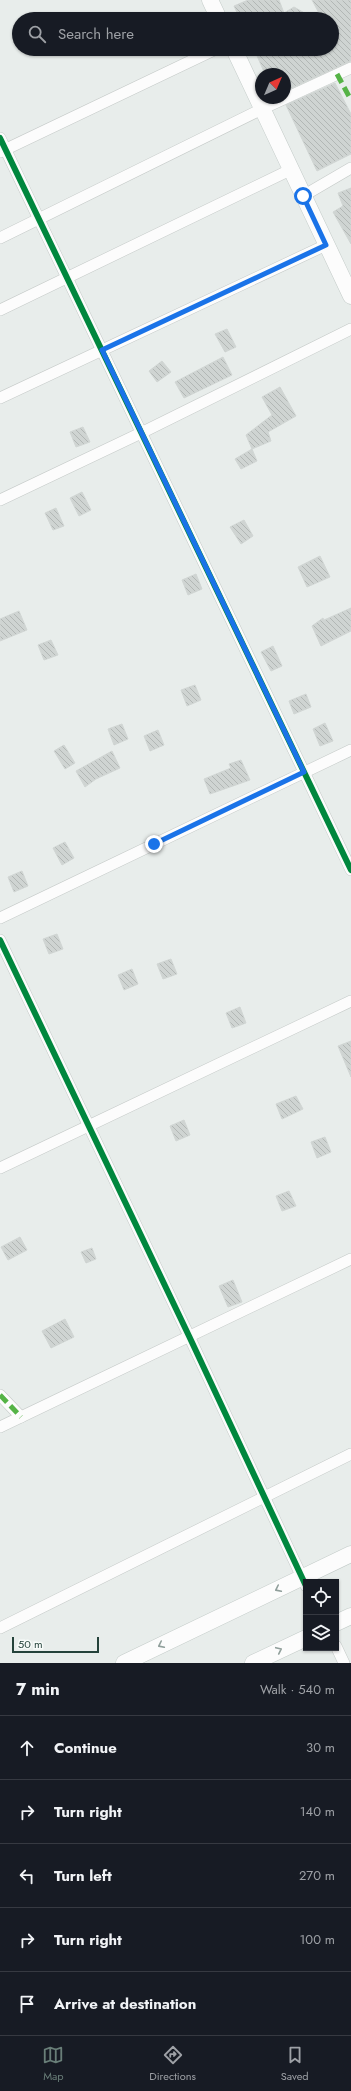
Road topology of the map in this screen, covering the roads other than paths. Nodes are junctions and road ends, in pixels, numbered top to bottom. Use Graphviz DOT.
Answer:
graph roads {
  1 [pos="210,0"];
  2 [pos="216,12"];
  3 [pos="201,56"];
  4 [pos="237,56"];
  5 [pos="351,68"];
  6 [pos="262,109"];
  7 [pos="0,138"];
  8 [pos="3,151"];
  9 [pos="351,168"];
  10 [pos="290,170"];
  11 [pos="303,196"];
  12 [pos="39,219"];
  13 [pos="0,238"];
  14 [pos="326,245"];
  15 [pos="67,278"];
  16 [pos="351,296"];
  17 [pos="0,310"];
  18 [pos="351,329"];
  19 [pos="102,350"];
  20 [pos="0,398"];
  21 [pos="142,433"];
  22 [pos="0,500"];
  23 [pos="351,750"];
  24 [pos="304,772"];
  25 [pos="351,870"];
  26 [pos="0,918"];
  27 [pos="0,940"];
  28 [pos="351,1001"];
  29 [pos="89,1126"];
  30 [pos="0,1168"];
  31 [pos="351,1259"];
  32 [pos="189,1336"];
  33 [pos="0,1395"];
  34 [pos="21,1416"];
  35 [pos="0,1427"];
  36 [pos="351,1454"];
  37 [pos="263,1497"];
  38 [pos="351,1554"];
  39 [pos="309,1579"];
  40 [pos="303,1580"];
  41 [pos="303,1582"];
  42 [pos="351,1616"];
  43 [pos="339,1622"];
  44 [pos="0,1628"];
  45 [pos="303,1639"];
  46 [pos="338,1651"];
  47 [pos="124,1663"];
  48 [pos="252,1663"];
  49 [pos="344,1663"];
  1 -- 2 [label="street"];
  3 -- 8 [label="street"];
  4 -- 6 [label="street"];
  5 -- 6 [label="street"];
  6 -- 10 [label="street"];
  6 -- 12 [label="street"];
  7 -- 8 [label="street"];
  8 -- 12 [label="street"];
  9 -- 11 [label="street"];
  10 -- 11 [label="street"];
  10 -- 15 [label="street"];
  11 -- 14 [label="street"];
  12 -- 13 [label="street"];
  12 -- 15 [label="street"];
  14 -- 16 [label="street"];
  14 -- 19 [label="street"];
  15 -- 17 [label="street"];
  15 -- 19 [label="street"];
  18 -- 21 [label="street"];
  19 -- 20 [label="street"];
  19 -- 21 [label="street"];
  21 -- 22 [label="street"];
  21 -- 24 [label="street"];
  23 -- 24 [label="street"];
  24 -- 25 [label="street"];
  24 -- 26 [label="street"];
  27 -- 29 [label="street"];
  28 -- 29 [label="street"];
  29 -- 30 [label="street"];
  29 -- 32 [label="street"];
  31 -- 32 [label="street"];
  32 -- 34 [label="street"];
  32 -- 37 [label="street"];
  33 -- 34 [label="street"];
  34 -- 35 [label="street"];
  36 -- 37 [label="street"];
  37 -- 40 [label="street"];
  37 -- 44 [label="street"];
  38 -- 39 [label="street"];
  41 -- 47 [label="street, one-way"];
  42 -- 43 [label="street"];
  48 -- 45 [label="street, one-way"];
  46 -- 49 [label="street"];
}
